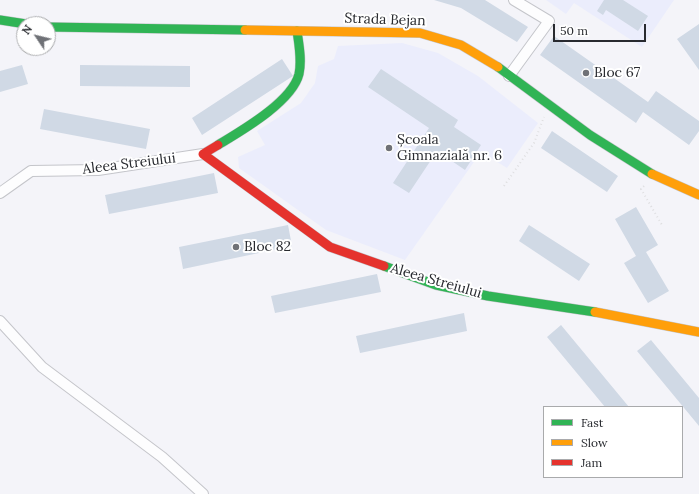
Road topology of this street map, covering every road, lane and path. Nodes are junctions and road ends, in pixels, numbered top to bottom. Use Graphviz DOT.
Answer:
graph roads {
  1 [pos="514,0"];
  2 [pos="0,20"];
  3 [pos="16,22"];
  4 [pos="56,27"];
  5 [pos="297,31"];
  6 [pos="508,76"];
  7 [pos="549,104"];
  8 [pos="204,154"];
  9 [pos="656,178"];
  10 [pos="504,186"];
  11 [pos="0,193"];
  12 [pos="699,195"];
  13 [pos="662,225"];
  14 [pos="0,321"];
  15 [pos="699,332"];
  16 [pos="203,494"];
  1 -- 6 [label="street"];
  2 -- 3 [label="street"];
  4 -- 5 [label="street, Strada Bejan"];
  5 -- 6 [label="street, Strada Bejan"];
  5 -- 8 [label="street, Aleea Streiului"];
  6 -- 7 [label="street, Strada Bejan"];
  7 -- 9 [label="street, Strada Bejan"];
  7 -- 10 [label="path"];
  8 -- 11 [label="street, Aleea Streiului"];
  8 -- 15 [label="street, Aleea Streiului"];
  9 -- 12 [label="street, Strada Bejan"];
  9 -- 13 [label="path"];
  14 -- 16 [label="street"];
}
